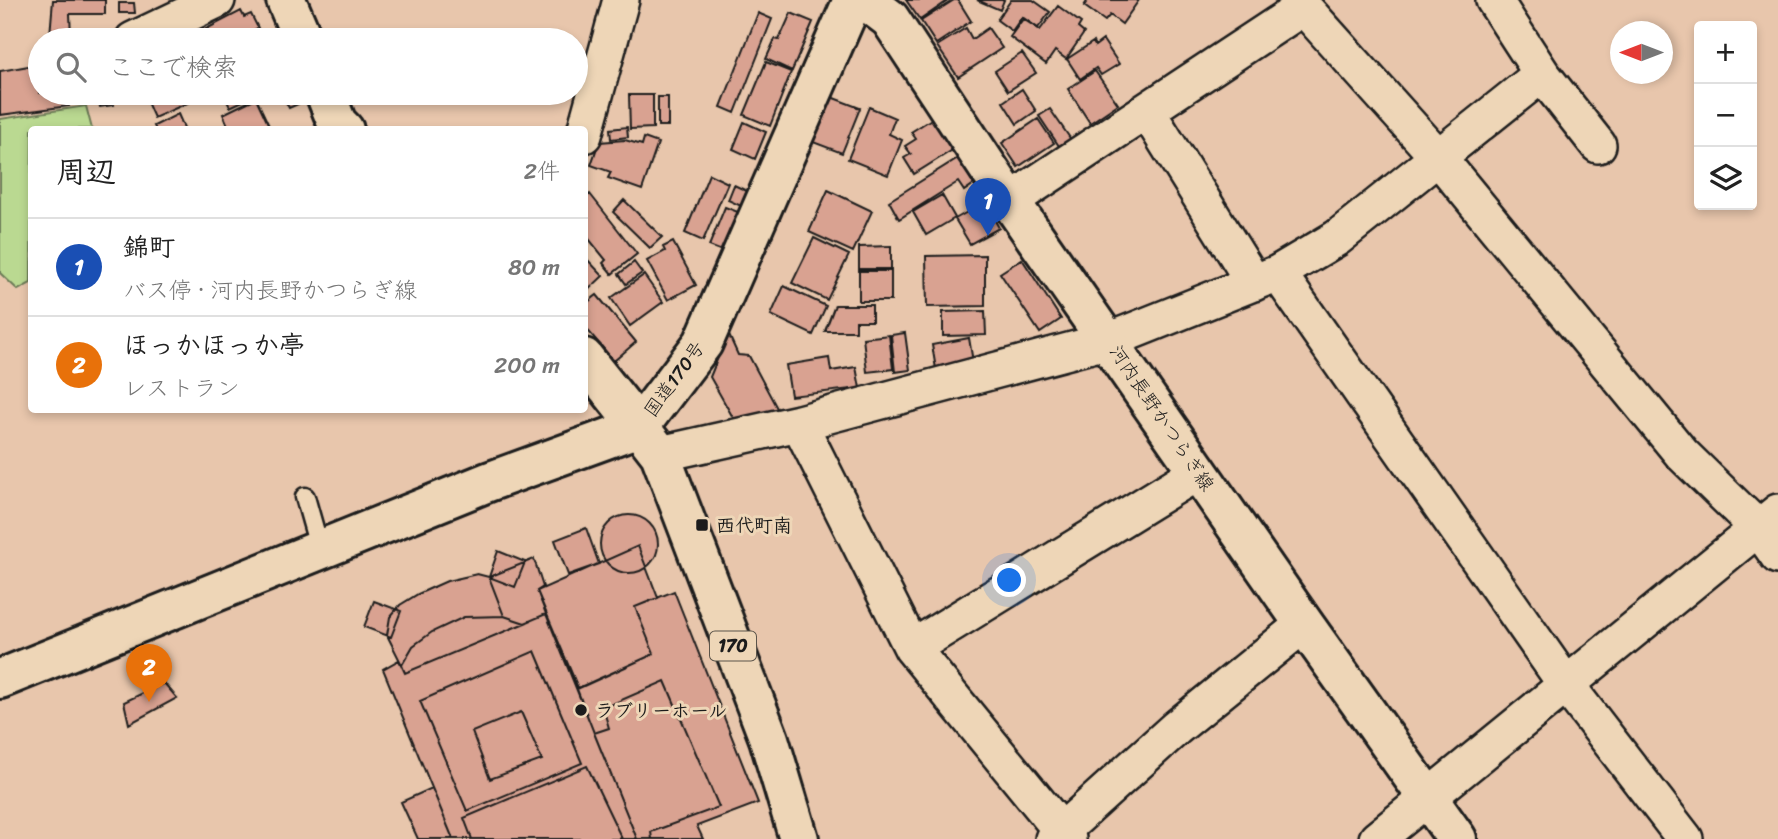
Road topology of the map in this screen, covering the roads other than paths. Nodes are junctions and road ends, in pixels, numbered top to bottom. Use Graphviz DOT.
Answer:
graph roads {
  1 [pos="217,0"];
  2 [pos="286,0"];
  3 [pos="621,0"];
  4 [pos="853,0"];
  5 [pos="865,0"];
  6 [pos="1494,0"];
  7 [pos="1299,4"];
  8 [pos="158,28"];
  9 [pos="298,28"];
  10 [pos="1542,74"];
  11 [pos="330,105"];
  12 [pos="1147,111"];
  13 [pos="340,126"];
  14 [pos="586,126"];
  15 [pos="1598,145"];
  16 [pos="1438,157"];
  17 [pos="1010,201"];
  18 [pos="1266,278"];
  19 [pos="1110,340"];
  20 [pos="588,363"];
  21 [pos="799,423"];
  22 [pos="650,441"];
  23 [pos="1198,472"];
  24 [pos="304,497"];
  25 [pos="1772,532"];
  26 [pos="320,550"];
  27 [pos="1304,624"];
  28 [pos="912,648"];
  29 [pos="0,679"];
  30 [pos="1567,686"];
  31 [pos="1427,797"];
  32 [pos="1061,836"];
  33 [pos="799,839"];
  34 [pos="1377,839"];
  35 [pos="1457,839"];
  36 [pos="1685,839"];
  1 -- 8 [label="street"];
  2 -- 9 [label="main road"];
  3 -- 14 [label="street"];
  4 -- 22 [label="main road, 国道170号"];
  5 -- 17 [label="main road, 河内長野かつらぎ線"];
  6 -- 10 [label="street"];
  7 -- 12 [label="street"];
  7 -- 16 [label="street"];
  10 -- 15 [label="street"];
  10 -- 16 [label="street"];
  11 -- 13 [label="main road"];
  12 -- 17 [label="street"];
  12 -- 18 [label="street"];
  16 -- 18 [label="street"];
  16 -- 25 [label="street"];
  17 -- 19 [label="main road, 河内長野かつらぎ線"];
  18 -- 19 [label="street"];
  18 -- 30 [label="street"];
  19 -- 21 [label="street"];
  19 -- 23 [label="main road, 河内長野かつらぎ線"];
  20 -- 22 [label="main road"];
  21 -- 22 [label="street"];
  21 -- 28 [label="street"];
  22 -- 26 [label="main road"];
  22 -- 33 [label="main road, 170"];
  23 -- 27 [label="main road, 河内長野かつらぎ線"];
  23 -- 28 [label="street"];
  24 -- 26 [label="lane"];
  25 -- 30 [label="street"];
  26 -- 29 [label="main road"];
  27 -- 31 [label="main road, 河内長野かつらぎ線"];
  27 -- 32 [label="street"];
  28 -- 32 [label="street"];
  30 -- 31 [label="street"];
  30 -- 36 [label="street"];
  31 -- 34 [label="street"];
  31 -- 35 [label="main road, 河内長野かつらぎ線"];
}
